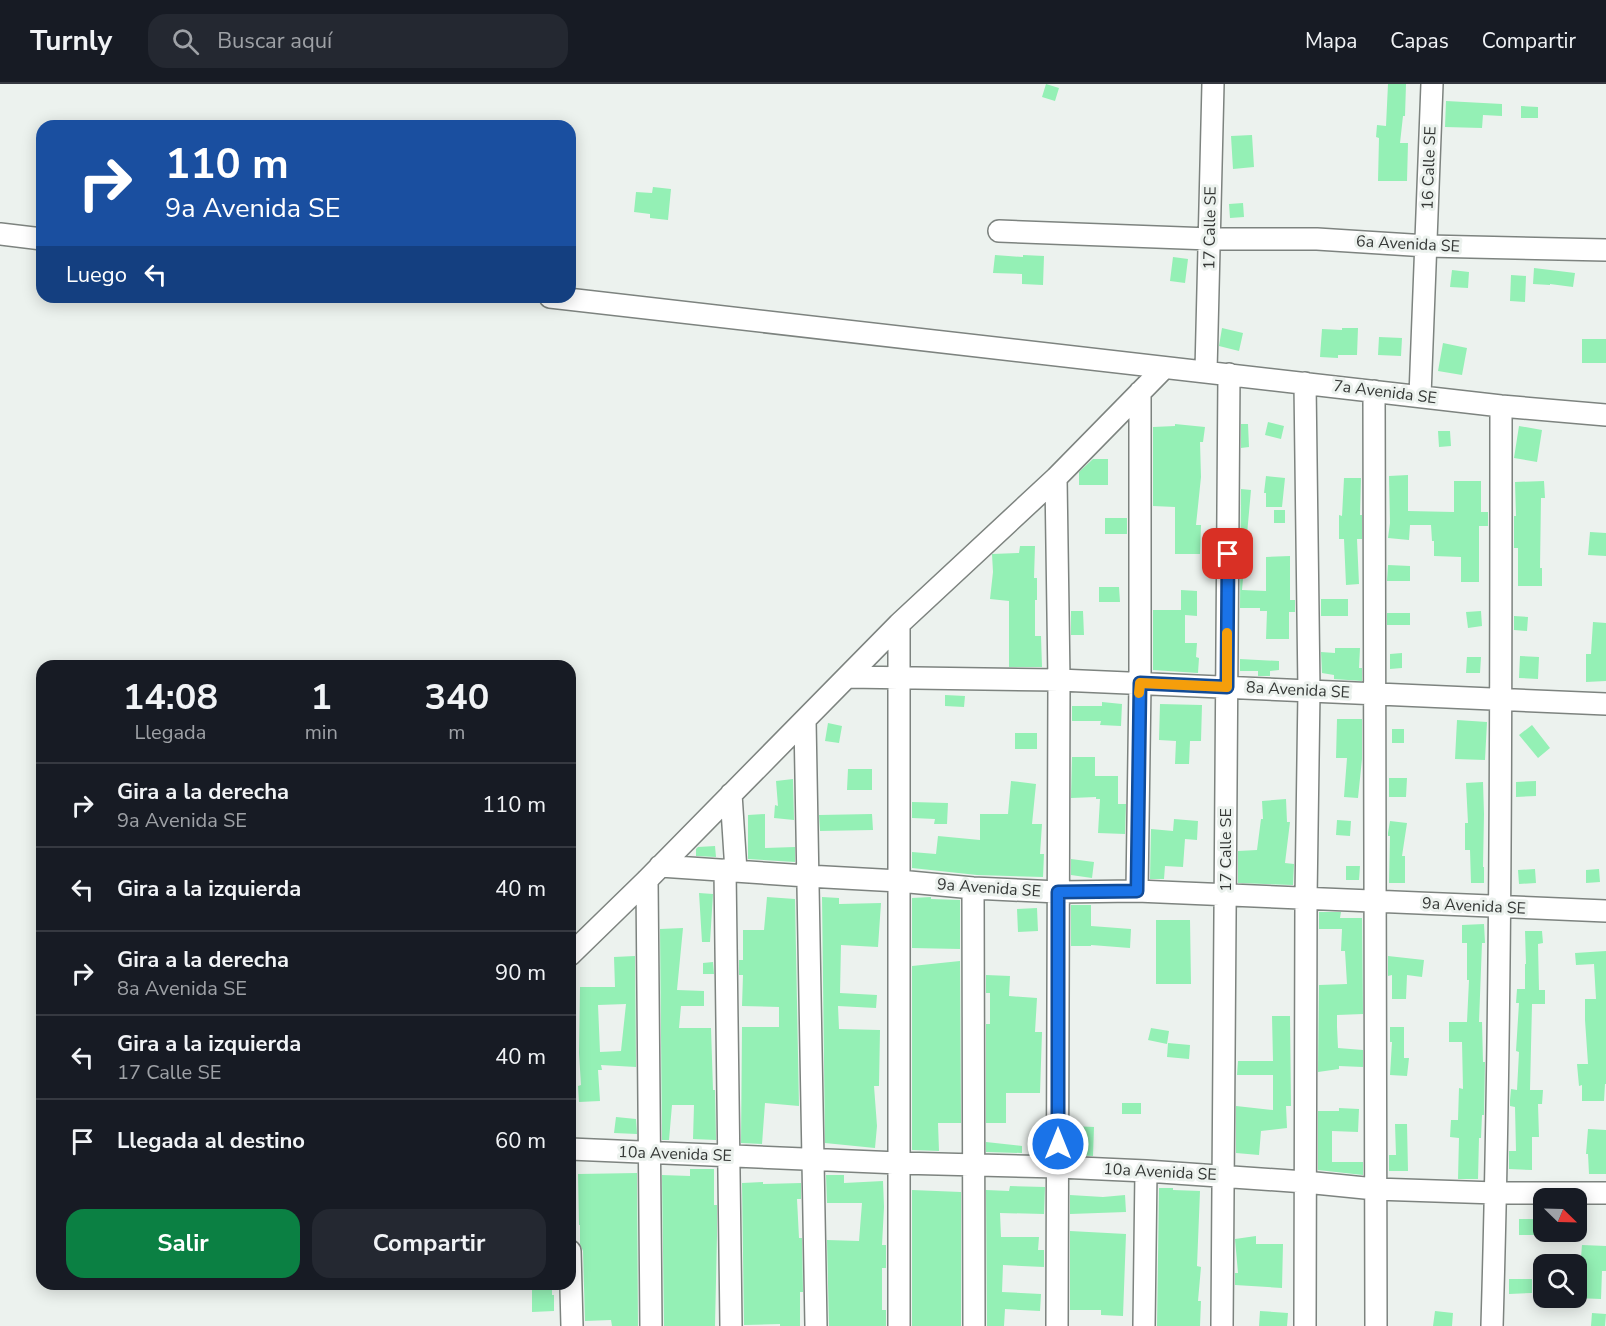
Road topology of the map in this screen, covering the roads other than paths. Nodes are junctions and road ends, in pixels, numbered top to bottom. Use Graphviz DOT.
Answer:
graph roads {
  1 [pos="1213,84"];
  2 [pos="1432,84"];
  3 [pos="999,231"];
  4 [pos="0,234"];
  5 [pos="36,238"];
  6 [pos="1210,239"];
  7 [pos="1426,246"];
  8 [pos="1606,250"];
  9 [pos="576,300"];
  10 [pos="1164,368"];
  11 [pos="1206,371"];
  12 [pos="1229,374"];
  13 [pos="1305,383"];
  14 [pos="1374,391"];
  15 [pos="1140,392"];
  16 [pos="1420,396"];
  17 [pos="1501,406"];
  18 [pos="1606,415"];
  19 [pos="1056,478"];
  20 [pos="899,624"];
  21 [pos="847,677"];
  22 [pos="899,678"];
  23 [pos="1059,680"];
  24 [pos="1140,683"];
  25 [pos="1227,687"];
  26 [pos="1309,691"];
  27 [pos="1375,694"];
  28 [pos="1501,699"];
  29 [pos="1606,704"];
  30 [pos="805,720"];
  31 [pos="731,794"];
  32 [pos="730,871"];
  33 [pos="653,873"];
  34 [pos="807,876"];
  35 [pos="899,880"];
  36 [pos="973,888"];
  37 [pos="1137,891"];
  38 [pos="1058,892"];
  39 [pos="1226,894"];
  40 [pos="1306,898"];
  41 [pos="1375,901"];
  42 [pos="1500,907"];
  43 [pos="1606,911"];
  44 [pos="576,949"];
  45 [pos="576,1149"];
  46 [pos="649,1153"];
  47 [pos="729,1156"];
  48 [pos="813,1159"];
  49 [pos="899,1163"];
  50 [pos="974,1164"];
  51 [pos="1058,1167"];
  52 [pos="1146,1171"];
  53 [pos="1223,1176"];
  54 [pos="1305,1182"];
  55 [pos="1375,1189"];
  56 [pos="1496,1193"];
  57 [pos="1606,1193"];
  58 [pos="571,1290"];
  59 [pos="572,1326"];
  60 [pos="651,1326"];
  61 [pos="731,1326"];
  62 [pos="816,1326"];
  63 [pos="899,1326"];
  64 [pos="974,1326"];
  65 [pos="1057,1326"];
  66 [pos="1144,1326"];
  67 [pos="1222,1326"];
  68 [pos="1305,1326"];
  69 [pos="1376,1326"];
  70 [pos="1492,1326"];
  1 -- 6 [label="street, 17 Calle SE"];
  2 -- 7 [label="street, 16 Calle SE"];
  3 -- 6 [label="street, 6a Avenida SE"];
  4 -- 5 [label="street"];
  6 -- 7 [label="street, 6a Avenida SE"];
  6 -- 11 [label="street, 17 Calle SE"];
  7 -- 8 [label="street, 6a Avenida SE"];
  7 -- 16 [label="street, 16 Calle SE"];
  9 -- 10 [label="street, 7a Avenida SE"];
  10 -- 11 [label="street, 7a Avenida SE"];
  10 -- 15 [label="street"];
  11 -- 12 [label="street, 7a Avenida SE"];
  12 -- 13 [label="street, 7a Avenida SE"];
  12 -- 25 [label="street, 17 Calle SE"];
  13 -- 14 [label="street, 7a Avenida SE"];
  13 -- 26 [label="street"];
  14 -- 16 [label="street, 7a Avenida SE"];
  14 -- 27 [label="street"];
  15 -- 19 [label="street"];
  15 -- 24 [label="street"];
  16 -- 17 [label="street, 7a Avenida SE"];
  17 -- 18 [label="street, 7a Avenida SE"];
  17 -- 28 [label="street"];
  19 -- 20 [label="street"];
  19 -- 23 [label="street"];
  20 -- 21 [label="street"];
  20 -- 22 [label="street"];
  21 -- 22 [label="street, 8a Avenida SE"];
  21 -- 30 [label="street"];
  22 -- 23 [label="street, 8a Avenida SE"];
  22 -- 35 [label="street"];
  23 -- 24 [label="street, 8a Avenida SE"];
  23 -- 38 [label="street"];
  24 -- 25 [label="street, 8a Avenida SE"];
  24 -- 37 [label="street"];
  25 -- 26 [label="street, 8a Avenida SE"];
  25 -- 39 [label="street, 17 Calle SE"];
  26 -- 27 [label="street, 8a Avenida SE"];
  26 -- 40 [label="street"];
  27 -- 28 [label="street, 8a Avenida SE"];
  27 -- 41 [label="street"];
  28 -- 29 [label="street, 8a Avenida SE"];
  28 -- 42 [label="street"];
  30 -- 31 [label="street"];
  30 -- 34 [label="street"];
  31 -- 32 [label="street"];
  31 -- 33 [label="street"];
  32 -- 33 [label="street, 9a Avenida SE"];
  32 -- 34 [label="street, 9a Avenida SE"];
  32 -- 47 [label="street"];
  33 -- 44 [label="street"];
  33 -- 46 [label="street"];
  34 -- 35 [label="street, 9a Avenida SE"];
  34 -- 48 [label="street"];
  35 -- 36 [label="street, 9a Avenida SE"];
  35 -- 49 [label="street"];
  36 -- 38 [label="street, 9a Avenida SE"];
  36 -- 50 [label="street"];
  37 -- 38 [label="street, 9a Avenida SE"];
  37 -- 39 [label="street, 9a Avenida SE"];
  38 -- 51 [label="street"];
  39 -- 40 [label="street, 9a Avenida SE"];
  39 -- 53 [label="street, 17 Calle SE"];
  40 -- 41 [label="street, 9a Avenida SE"];
  40 -- 54 [label="street"];
  41 -- 42 [label="street, 9a Avenida SE"];
  41 -- 55 [label="street"];
  42 -- 43 [label="street, 9a Avenida SE"];
  42 -- 56 [label="street"];
  45 -- 46 [label="street, 10a Avenida SE"];
  46 -- 47 [label="street, 10a Avenida SE"];
  46 -- 60 [label="street"];
  47 -- 48 [label="street, 10a Avenida SE"];
  47 -- 61 [label="street"];
  48 -- 49 [label="street, 10a Avenida SE"];
  48 -- 62 [label="street"];
  49 -- 50 [label="street, 10a Avenida SE"];
  49 -- 63 [label="street"];
  50 -- 51 [label="street, 10a Avenida SE"];
  50 -- 64 [label="street"];
  51 -- 52 [label="street, 10a Avenida SE"];
  51 -- 65 [label="street"];
  52 -- 53 [label="street, 10a Avenida SE"];
  52 -- 66 [label="street"];
  53 -- 54 [label="street, 10a Avenida SE"];
  53 -- 67 [label="street, 17 Calle SE"];
  54 -- 55 [label="street, 10a Avenida SE"];
  54 -- 68 [label="street"];
  55 -- 56 [label="street, 10a Avenida SE"];
  55 -- 69 [label="street"];
  56 -- 57 [label="street, 10a Avenida SE"];
  56 -- 70 [label="street"];
  58 -- 59 [label="street"];
}
